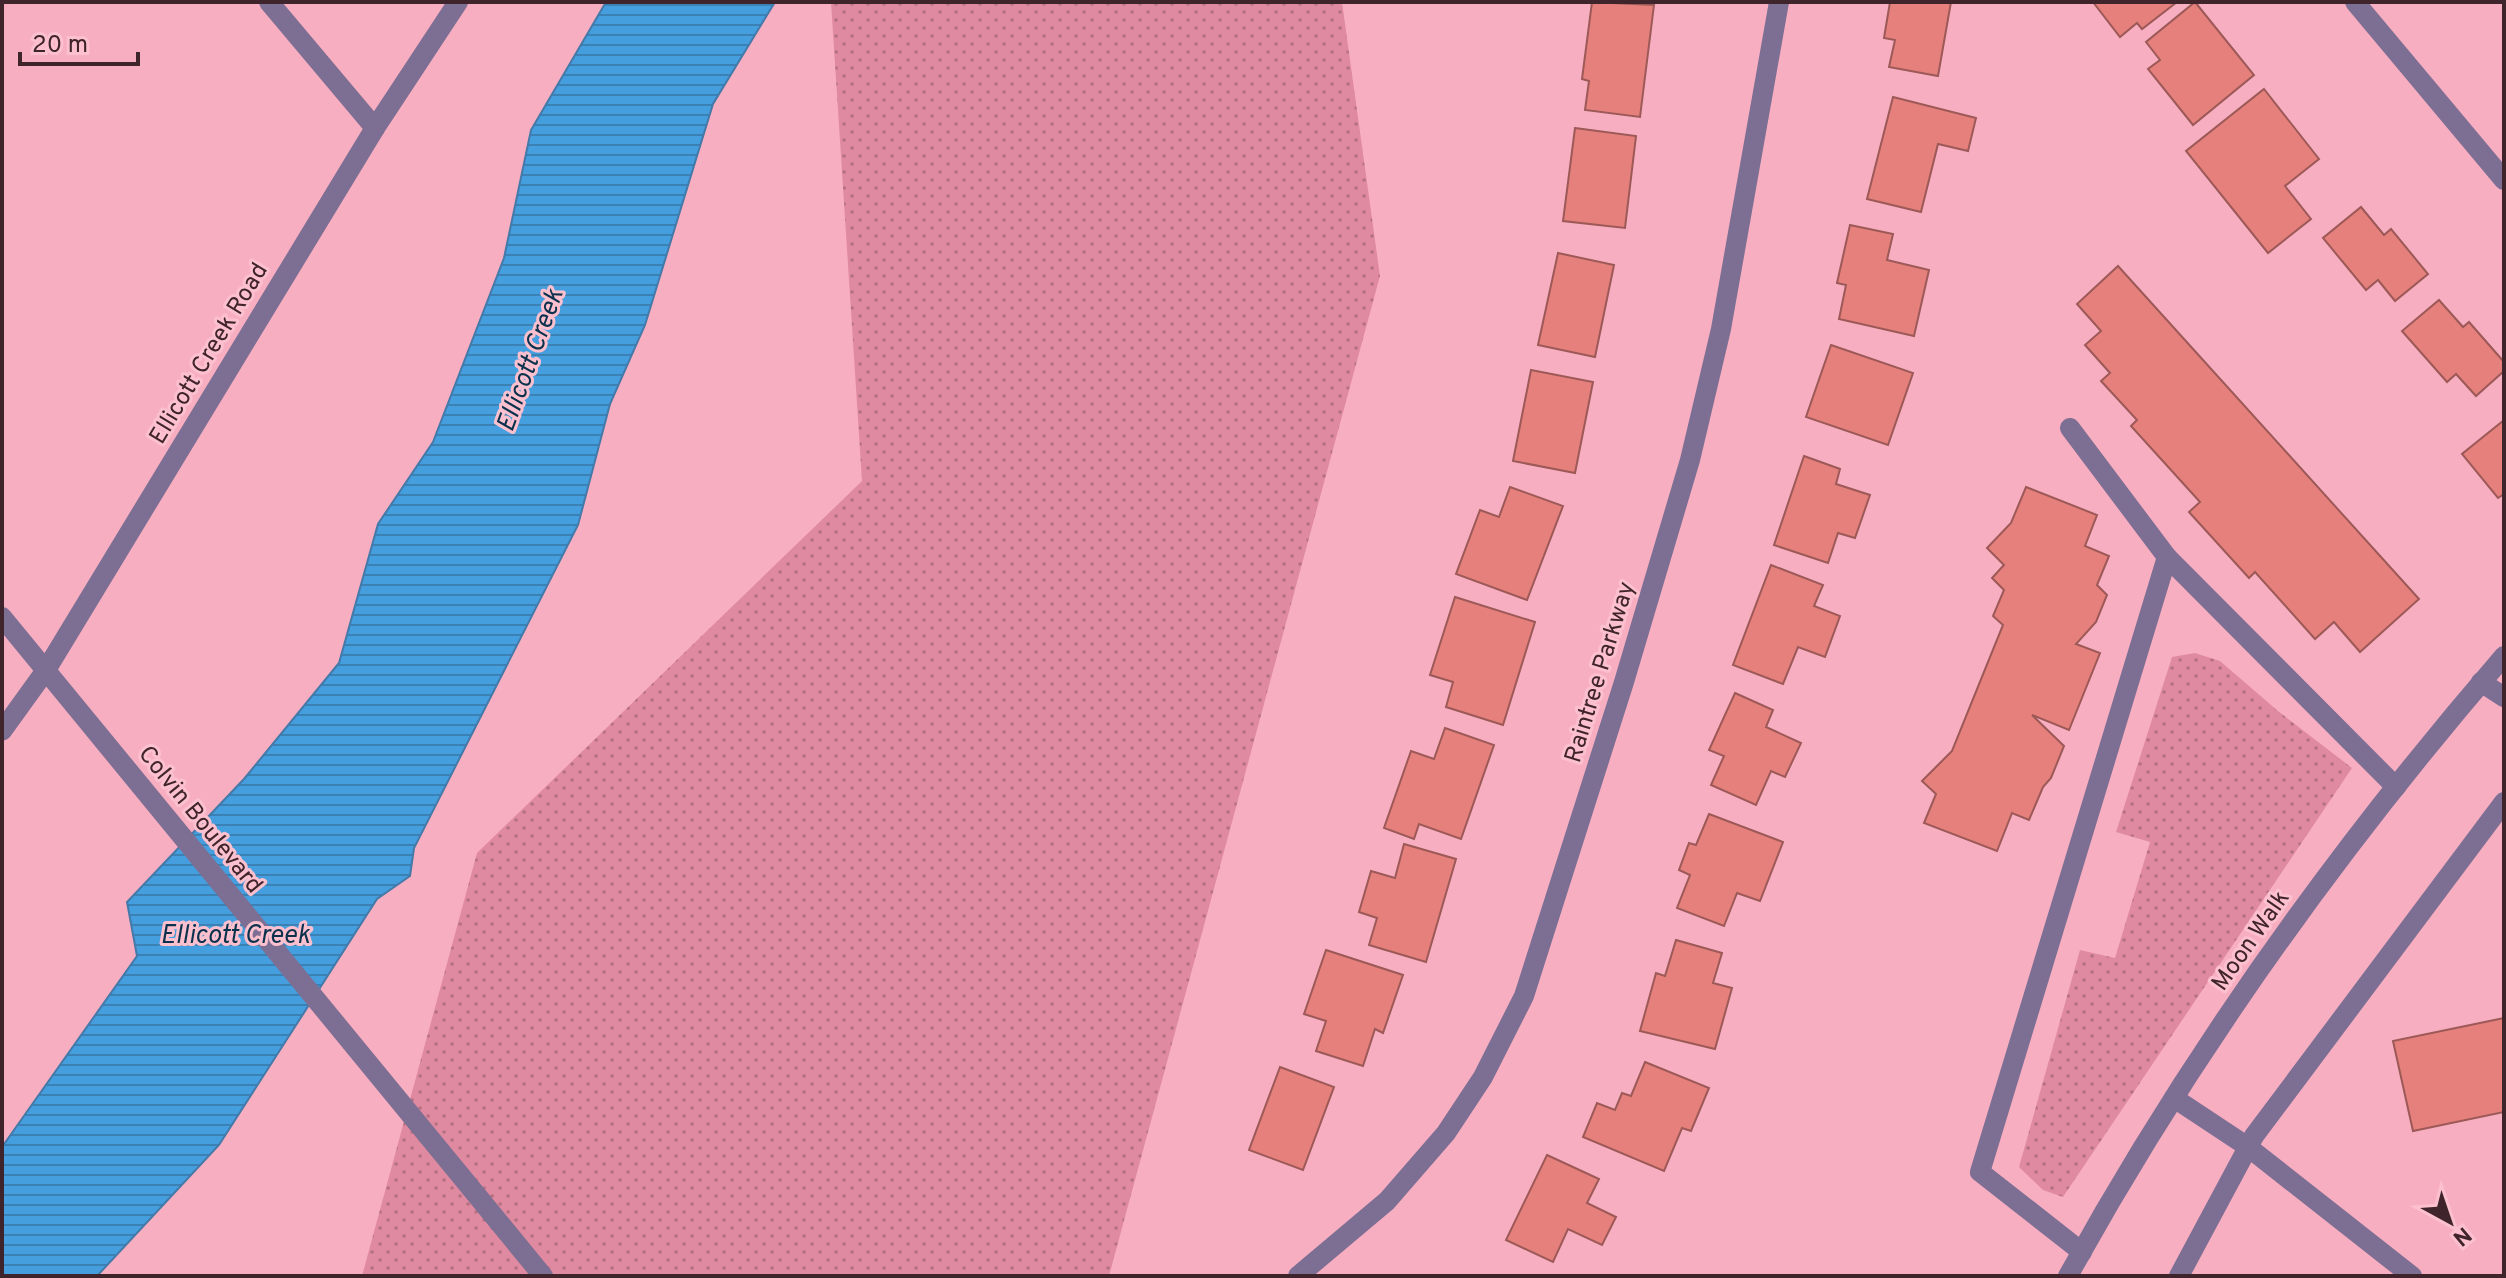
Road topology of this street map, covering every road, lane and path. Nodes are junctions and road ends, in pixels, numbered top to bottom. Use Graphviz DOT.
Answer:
graph roads {
  1 [pos="269,2"];
  2 [pos="458,2"];
  3 [pos="1779,2"];
  4 [pos="2355,2"];
  5 [pos="375,128"];
  6 [pos="2504,180"];
  7 [pos="2070,428"];
  8 [pos="2167,557"];
  9 [pos="2,617"];
  10 [pos="2504,656"];
  11 [pos="46,670"];
  12 [pos="2481,682"];
  13 [pos="2504,697"];
  14 [pos="2,731"];
  15 [pos="2396,787"];
  16 [pos="2504,802"];
  17 [pos="2174,1098"];
  18 [pos="2248,1147"];
  19 [pos="2082,1252"];
  20 [pos="543,1276"];
  21 [pos="1298,1276"];
  22 [pos="2068,1276"];
  23 [pos="2179,1276"];
  24 [pos="2412,1276"];
  1 -- 5 [label="street"];
  2 -- 5 [label="street, Ellicott Creek Road"];
  3 -- 21 [label="street, Raintree Parkway"];
  4 -- 6 [label="street"];
  5 -- 11 [label="street, Ellicott Creek Road"];
  7 -- 8 [label="street"];
  8 -- 15 [label="street"];
  8 -- 19 [label="street"];
  9 -- 11 [label="street, Colvin Boulevard"];
  10 -- 12 [label="street, Moon Walk"];
  11 -- 14 [label="street, Ellicott Creek Road"];
  11 -- 20 [label="street, Colvin Boulevard"];
  12 -- 13 [label="street"];
  12 -- 15 [label="street, Moon Walk"];
  15 -- 17 [label="street, Moon Walk"];
  16 -- 18 [label="street"];
  17 -- 18 [label="street"];
  17 -- 19 [label="street, Moon Walk"];
  18 -- 23 [label="street"];
  18 -- 24 [label="street"];
  19 -- 22 [label="street, Moon Walk"];
}
